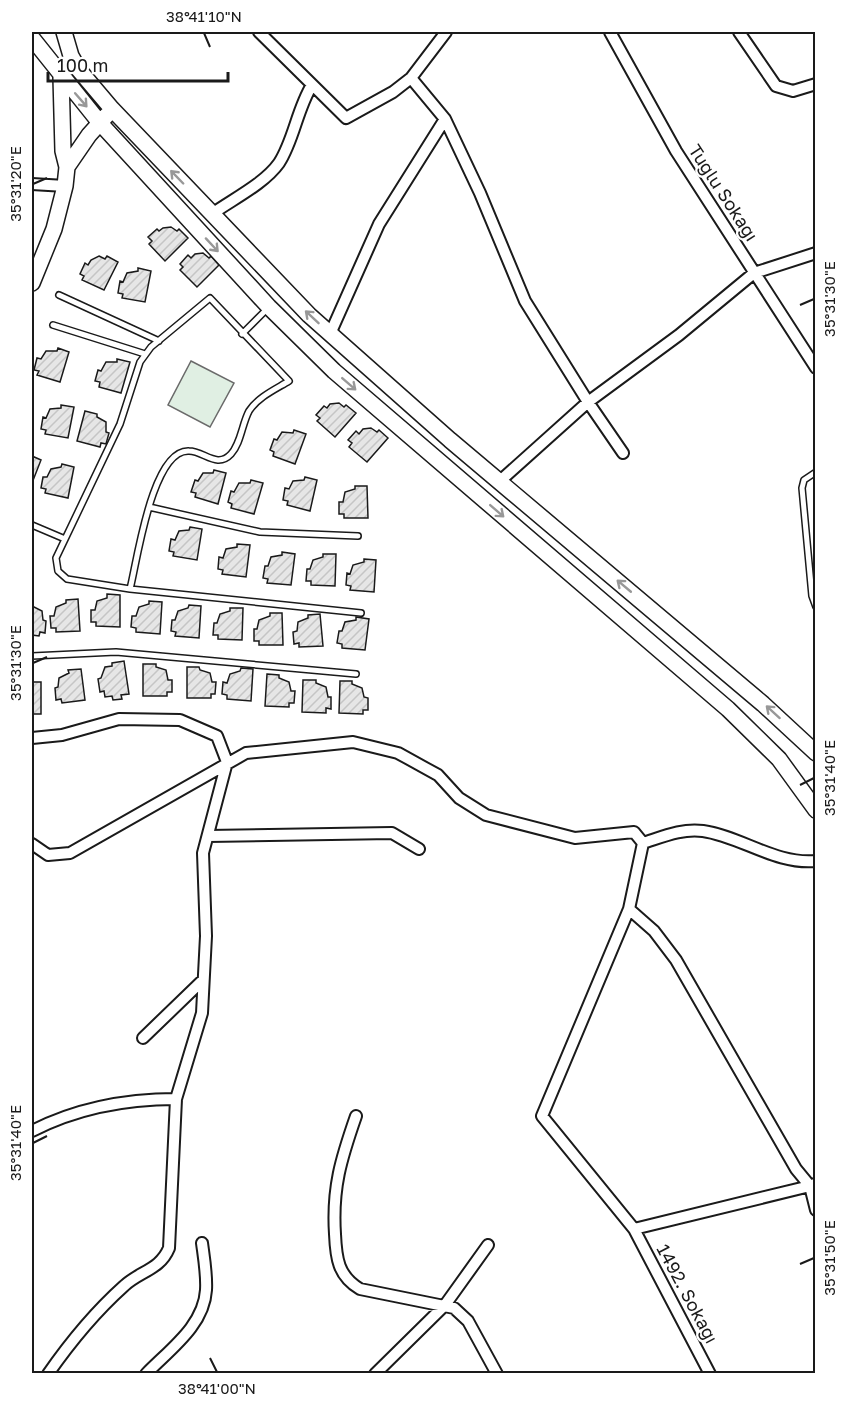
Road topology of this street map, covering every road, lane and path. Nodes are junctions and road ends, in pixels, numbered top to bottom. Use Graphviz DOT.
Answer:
graph roads {
  1 [pos="64,32"];
  2 [pos="259,32"];
  3 [pos="446,32"];
  4 [pos="610,32"];
  5 [pos="739,32"];
  6 [pos="32,38"];
  7 [pos="61,77"];
  8 [pos="411,78"];
  9 [pos="816,84"];
  10 [pos="312,85"];
  11 [pos="112,109"];
  12 [pos="445,119"];
  13 [pos="100,123"];
  14 [pos="67,168"];
  15 [pos="32,184"];
  16 [pos="65,186"];
  17 [pos="212,213"];
  18 [pos="816,253"];
  19 [pos="754,273"];
  20 [pos="32,283"];
  21 [pos="59,295"];
  22 [pos="269,307"];
  23 [pos="52,325"];
  24 [pos="242,334"];
  25 [pos="330,334"];
  26 [pos="159,340"];
  27 [pos="145,354"];
  28 [pos="816,368"];
  29 [pos="588,402"];
  30 [pos="623,453"];
  31 [pos="816,471"];
  32 [pos="500,482"];
  33 [pos="149,507"];
  34 [pos="32,525"];
  35 [pos="358,536"];
  36 [pos="65,539"];
  37 [pos="130,589"];
  38 [pos="816,607"];
  39 [pos="361,613"];
  40 [pos="32,656"];
  41 [pos="356,674"];
  42 [pos="32,738"];
  43 [pos="816,753"];
  44 [pos="227,762"];
  45 [pos="816,810"];
  46 [pos="208,836"];
  47 [pos="643,843"];
  48 [pos="32,844"];
  49 [pos="419,849"];
  50 [pos="816,861"];
  51 [pos="629,909"];
  52 [pos="203,980"];
  53 [pos="143,1038"];
  54 [pos="176,1099"];
  55 [pos="356,1116"];
  56 [pos="32,1131"];
  57 [pos="813,1185"];
  58 [pos="816,1210"];
  59 [pos="634,1229"];
  60 [pos="202,1243"];
  61 [pos="488,1245"];
  62 [pos="445,1305"];
  63 [pos="48,1374"];
  64 [pos="146,1374"];
  65 [pos="375,1374"];
  66 [pos="497,1374"];
  67 [pos="711,1374"];
  1 -- 11 [label="street"];
  2 -- 10 [label="street"];
  3 -- 8 [label="street"];
  4 -- 19 [label="street, Tuğlu Sokağı"];
  5 -- 9 [label="street"];
  6 -- 7 [label="street"];
  7 -- 13 [label="street, one-way"];
  7 -- 14 [label="street"];
  8 -- 10 [label="street"];
  8 -- 12 [label="street"];
  10 -- 17 [label="street"];
  11 -- 13 [label="street"];
  17 -- 11 [label="street, one-way"];
  12 -- 25 [label="street"];
  12 -- 29 [label="street"];
  13 -- 14 [label="street"];
  13 -- 22 [label="street, one-way"];
  14 -- 16 [label="street"];
  15 -- 16 [label="street"];
  16 -- 20 [label="street"];
  25 -- 17 [label="street, one-way"];
  18 -- 19 [label="street"];
  19 -- 28 [label="street, Tuğlu Sokağı"];
  19 -- 29 [label="street"];
  21 -- 26 [label="lane"];
  22 -- 24 [label="lane"];
  22 -- 45 [label="street, one-way"];
  23 -- 27 [label="lane"];
  24 -- 26 [label="lane"];
  24 -- 33 [label="lane"];
  25 -- 32 [label="street"];
  26 -- 27 [label="lane"];
  27 -- 36 [label="lane"];
  29 -- 30 [label="street"];
  29 -- 32 [label="street"];
  31 -- 38 [label="lane"];
  43 -- 32 [label="street, one-way"];
  33 -- 35 [label="lane"];
  33 -- 37 [label="lane"];
  34 -- 36 [label="lane"];
  36 -- 37 [label="lane"];
  37 -- 39 [label="lane"];
  40 -- 41 [label="lane"];
  42 -- 44 [label="street"];
  44 -- 46 [label="street"];
  44 -- 47 [label="street"];
  44 -- 48 [label="street"];
  46 -- 49 [label="street"];
  46 -- 52 [label="street"];
  47 -- 50 [label="street"];
  47 -- 51 [label="street"];
  51 -- 57 [label="street"];
  51 -- 59 [label="street, 1492. Sokağı"];
  52 -- 53 [label="street"];
  52 -- 54 [label="street"];
  54 -- 56 [label="street"];
  54 -- 63 [label="street"];
  55 -- 62 [label="street"];
  57 -- 58 [label="street"];
  57 -- 59 [label="street"];
  59 -- 67 [label="street, 1492. Sokağı"];
  60 -- 64 [label="street"];
  61 -- 62 [label="street"];
  62 -- 65 [label="street"];
  62 -- 66 [label="street"];
}
